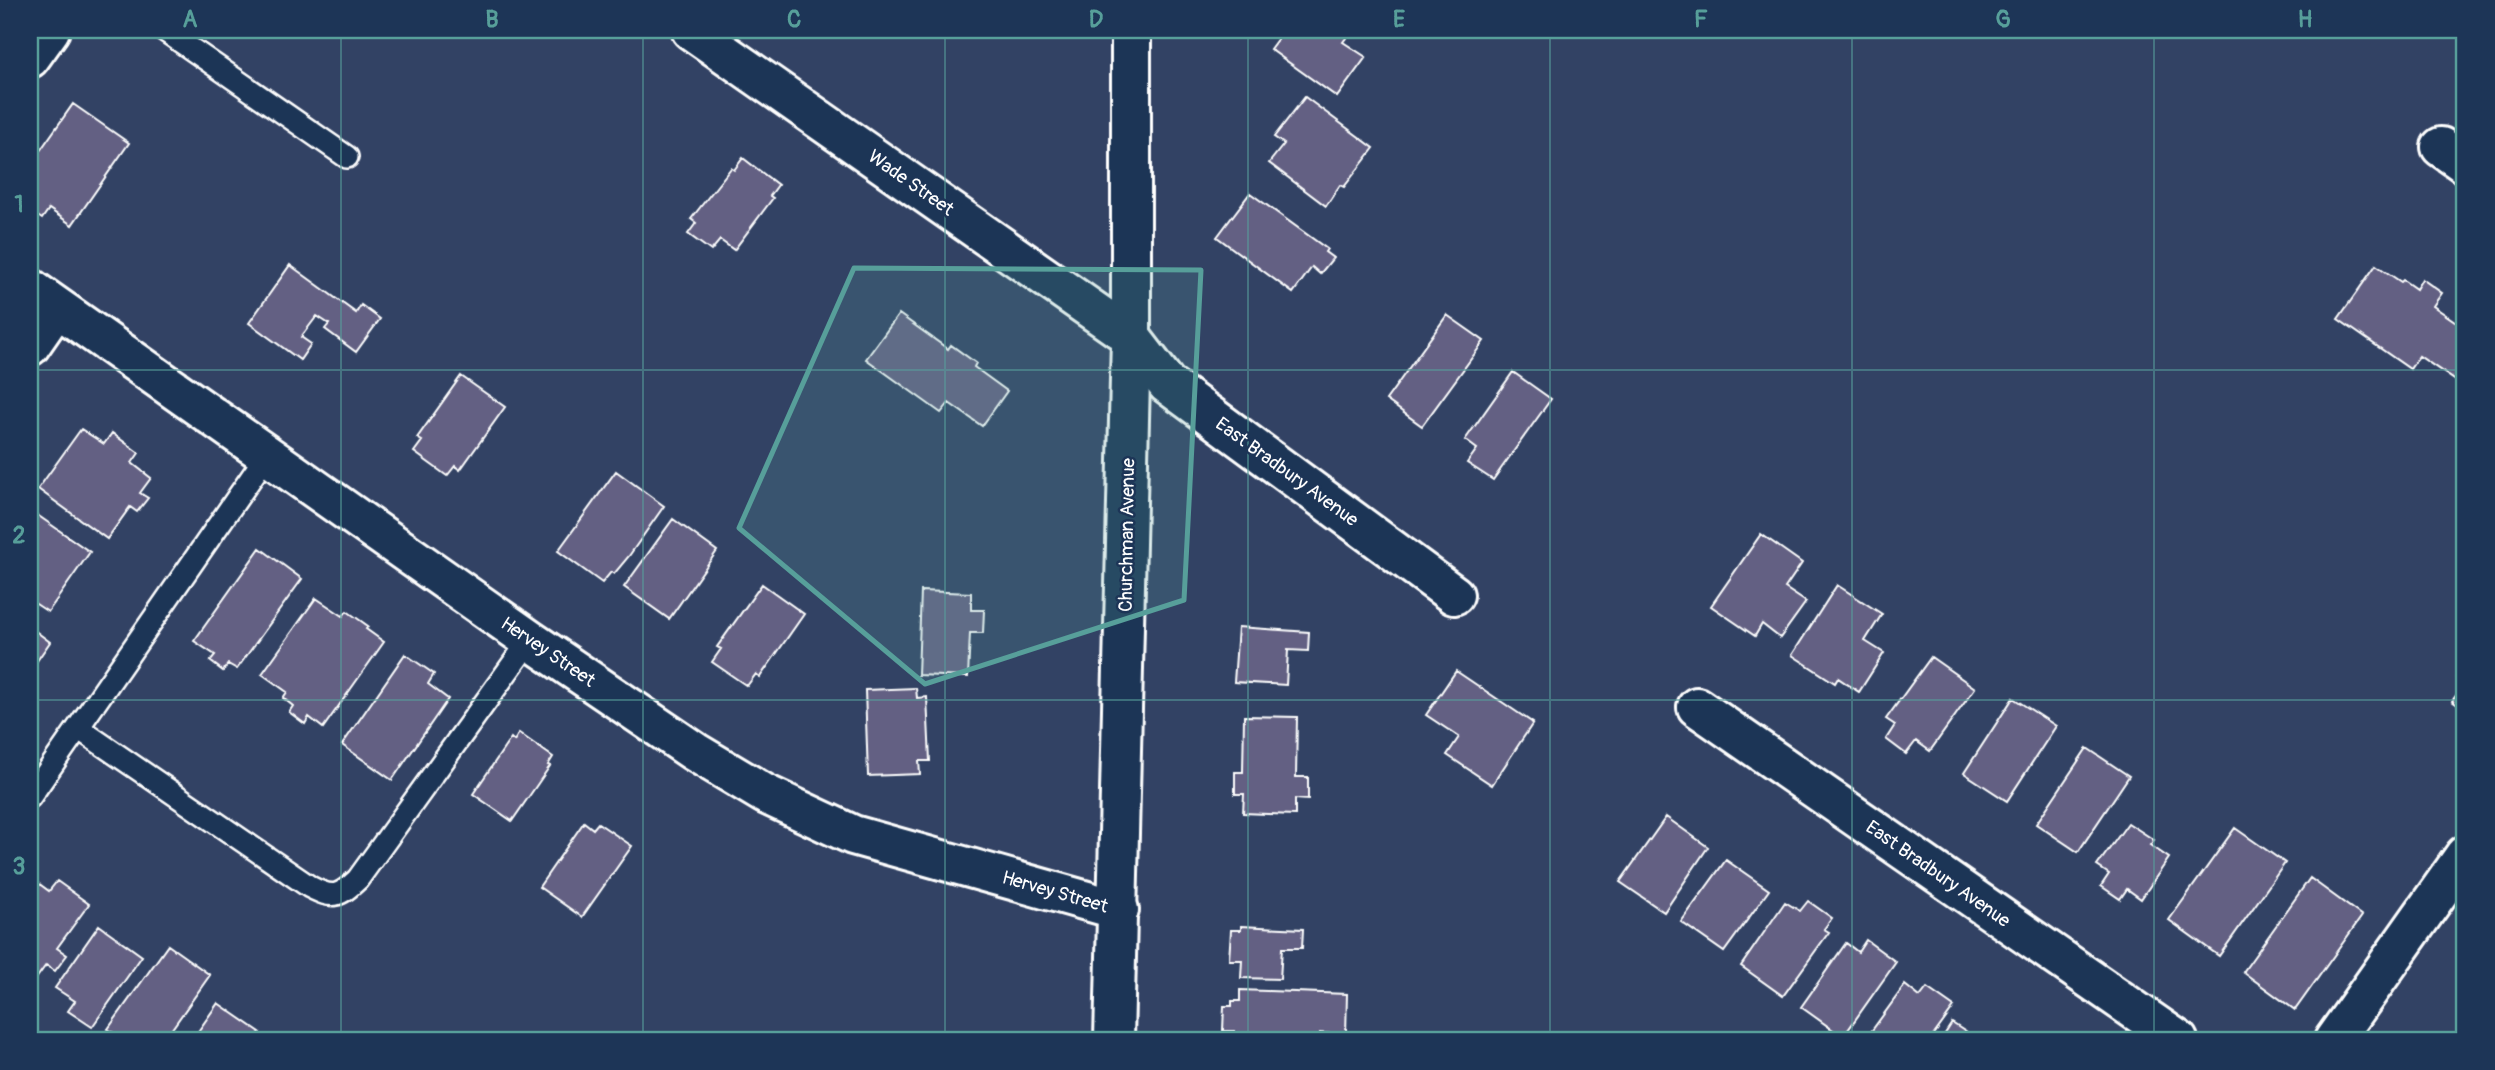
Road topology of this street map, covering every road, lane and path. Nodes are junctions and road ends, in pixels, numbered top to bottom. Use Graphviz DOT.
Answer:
graph roads {
  1 [pos="50,30"];
  2 [pos="164,30"];
  3 [pos="691,30"];
  4 [pos="1131,30"];
  5 [pos="30,58"];
  6 [pos="347,157"];
  7 [pos="43,297"];
  8 [pos="1131,337"];
  9 [pos="30,346"];
  10 [pos="267,455"];
  11 [pos="1454,595"];
  12 [pos="530,640"];
  13 [pos="1698,707"];
  14 [pos="78,728"];
  15 [pos="30,797"];
  16 [pos="2465,855"];
  17 [pos="1119,910"];
  18 [pos="1114,1040"];
  19 [pos="2178,1040"];
  20 [pos="2334,1040"];
  1 -- 5 [label="street"];
  2 -- 6 [label="lane"];
  3 -- 8 [label="street, Wade Street"];
  4 -- 8 [label="street, Churchman Avenue"];
  7 -- 9 [label="street"];
  7 -- 10 [label="street, Hervey Street"];
  8 -- 11 [label="street, East Bradbury Avenue"];
  8 -- 17 [label="street, Churchman Avenue"];
  10 -- 12 [label="street, Hervey Street"];
  10 -- 14 [label="lane"];
  12 -- 14 [label="lane"];
  12 -- 17 [label="street, Hervey Street"];
  13 -- 19 [label="street, East Bradbury Avenue"];
  14 -- 15 [label="lane"];
  16 -- 20 [label="street"];
  17 -- 18 [label="street, Churchman Avenue"];
}
